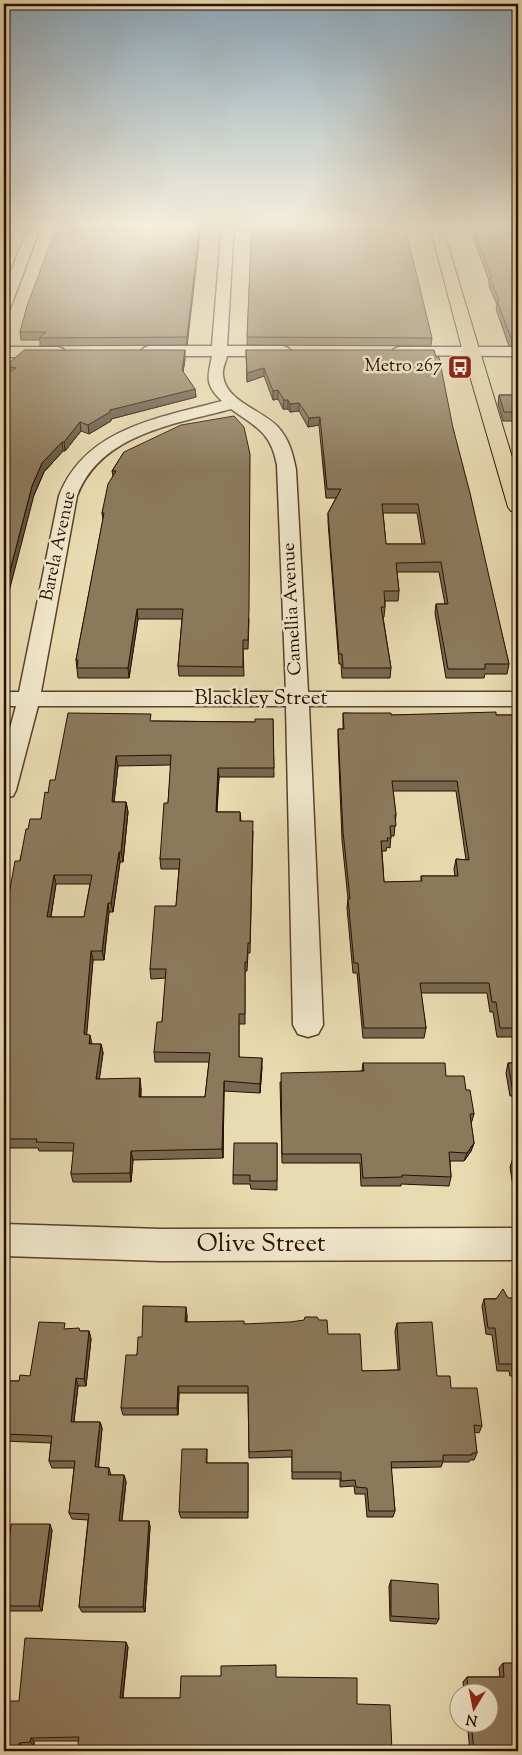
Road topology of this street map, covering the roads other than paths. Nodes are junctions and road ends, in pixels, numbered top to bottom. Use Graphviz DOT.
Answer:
graph roads {
  1 [pos="222,305"];
  2 [pos="458,305"];
  3 [pos="131,351"];
  4 [pos="219,351"];
  5 [pos="299,351"];
  6 [pos="4,352"];
  7 [pos="72,352"];
  8 [pos="389,352"];
  9 [pos="471,352"];
  10 [pos="518,352"];
  11 [pos="234,403"];
  12 [pos="518,507"];
  13 [pos="28,699"];
  14 [pos="298,699"];
  15 [pos="518,699"];
  16 [pos="4,700"];
  17 [pos="4,790"];
  18 [pos="308,1025"];
  19 [pos="4,1240"];
  20 [pos="518,1244"];
  1 -- 4 [label="street, Camellia Avenue"];
  2 -- 9 [label="main road"];
  3 -- 4 [label="street"];
  4 -- 5 [label="street"];
  4 -- 11 [label="street, Camellia Avenue"];
  6 -- 7 [label="street"];
  8 -- 9 [label="street"];
  9 -- 10 [label="street"];
  9 -- 12 [label="main road"];
  11 -- 13 [label="street, Barela Avenue"];
  11 -- 14 [label="street, Camellia Avenue"];
  13 -- 14 [label="street, Blackley Street"];
  13 -- 16 [label="street, Blackley Street"];
  13 -- 17 [label="street, Barela Avenue"];
  14 -- 15 [label="street, Blackley Street"];
  14 -- 18 [label="street, Camellia Avenue"];
  19 -- 20 [label="street, Olive Street"];
}
